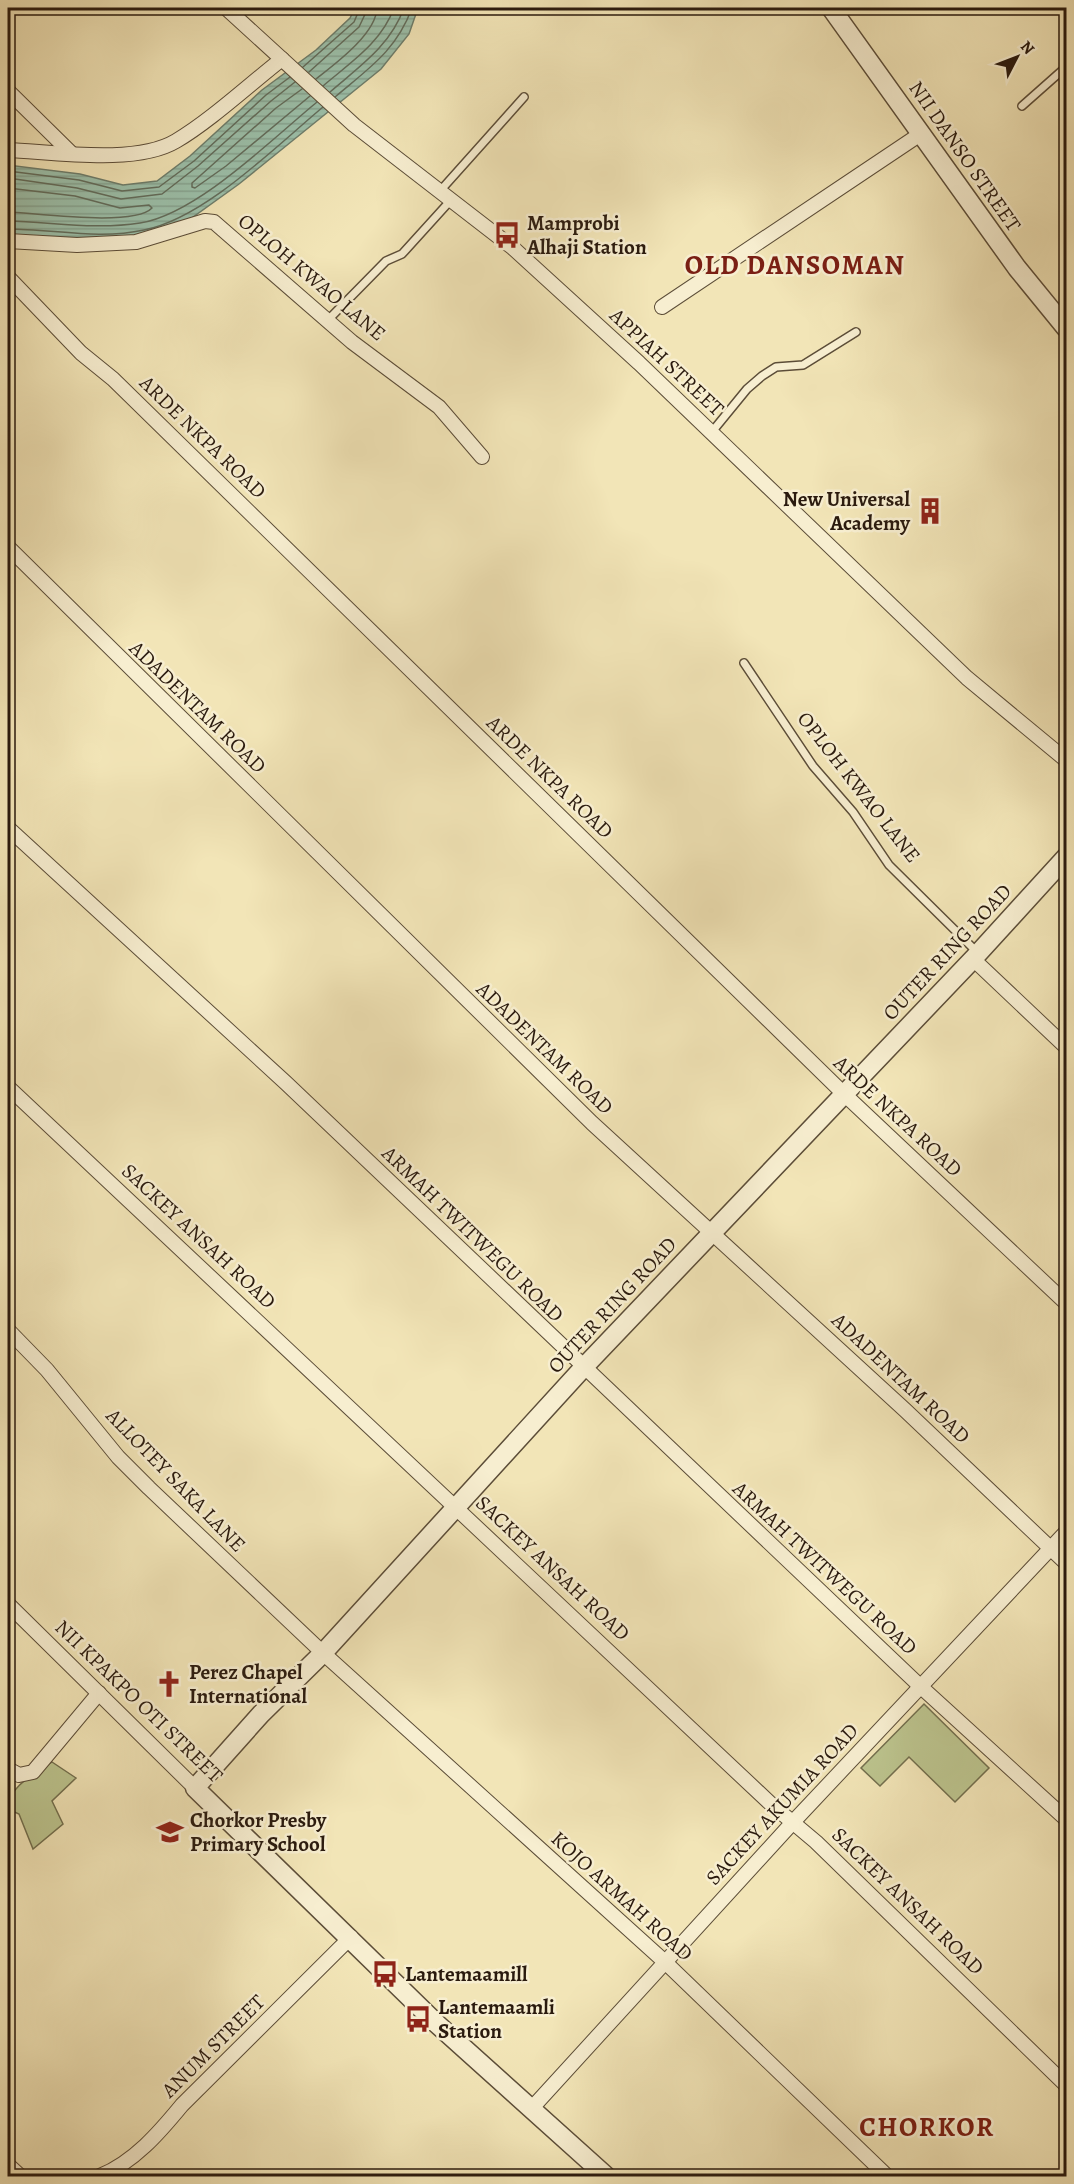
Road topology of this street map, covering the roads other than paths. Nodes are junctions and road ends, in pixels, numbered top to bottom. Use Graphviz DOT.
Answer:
graph roads {
  1 [pos="226,8"];
  2 [pos="831,8"];
  3 [pos="285,62"];
  4 [pos="1066,67"];
  5 [pos="8,91"];
  6 [pos="524,97"];
  7 [pos="1022,106"];
  8 [pos="922,133"];
  9 [pos="8,150"];
  10 [pos="71,153"];
  11 [pos="445,195"];
  12 [pos="8,241"];
  13 [pos="8,277"];
  14 [pos="662,307"];
  15 [pos="327,321"];
  16 [pos="1066,328"];
  17 [pos="856,332"];
  18 [pos="711,433"];
  19 [pos="482,457"];
  20 [pos="8,548"];
  21 [pos="744,663"];
  22 [pos="1066,760"];
  23 [pos="8,828"];
  24 [pos="1066,857"];
  25 [pos="976,956"];
  26 [pos="1066,1047"];
  27 [pos="8,1087"];
  28 [pos="843,1094"];
  29 [pos="713,1232"];
  30 [pos="1066,1303"];
  31 [pos="8,1330"];
  32 [pos="583,1368"];
  33 [pos="457,1506"];
  34 [pos="1066,1532"];
  35 [pos="1050,1548"];
  36 [pos="1066,1563"];
  37 [pos="8,1604"];
  38 [pos="323,1653"];
  39 [pos="920,1686"];
  40 [pos="99,1693"];
  41 [pos="8,1769"];
  42 [pos="195,1788"];
  43 [pos="1066,1819"];
  44 [pos="794,1821"];
  45 [pos="351,1937"];
  46 [pos="665,1962"];
  47 [pos="1066,2085"];
  48 [pos="532,2108"];
  49 [pos="8,2165"];
  50 [pos="20,2176"];
  51 [pos="100,2176"];
  52 [pos="606,2176"];
  53 [pos="887,2176"];
  1 -- 3 [label="street, APPIAH STREET"];
  2 -- 8 [label="street, NII DANSO STREET"];
  3 -- 10 [label="street"];
  3 -- 11 [label="street, APPIAH STREET"];
  4 -- 7 [label="lane"];
  5 -- 10 [label="street"];
  6 -- 11 [label="lane"];
  8 -- 14 [label="street"];
  8 -- 16 [label="street, NII DANSO STREET"];
  9 -- 10 [label="street"];
  11 -- 15 [label="lane"];
  11 -- 18 [label="street, APPIAH STREET"];
  12 -- 15 [label="street, OPLOH KWAO LANE"];
  13 -- 28 [label="street, ARDE NKPA ROAD"];
  15 -- 19 [label="street, OPLOH KWAO LANE"];
  17 -- 18 [label="lane"];
  18 -- 22 [label="street, APPIAH STREET"];
  20 -- 29 [label="street, ADADENTAM ROAD"];
  21 -- 25 [label="lane, OPLOH KWAO LANE"];
  23 -- 32 [label="street, ARMAH TWITWEGU ROAD"];
  24 -- 25 [label="street, OUTER RING ROAD"];
  25 -- 26 [label="street"];
  25 -- 28 [label="street, OUTER RING ROAD"];
  27 -- 33 [label="street, SACKEY ANSAH ROAD"];
  28 -- 29 [label="street, OUTER RING ROAD"];
  28 -- 30 [label="street, ARDE NKPA ROAD"];
  29 -- 32 [label="street, OUTER RING ROAD"];
  29 -- 35 [label="street, ADADENTAM ROAD"];
  31 -- 38 [label="street, ALLOTEY SAKA LANE"];
  32 -- 33 [label="street, OUTER RING ROAD"];
  32 -- 39 [label="street, ARMAH TWITWEGU ROAD"];
  33 -- 38 [label="street, OUTER RING ROAD"];
  33 -- 44 [label="street, SACKEY ANSAH ROAD"];
  34 -- 35 [label="street, SACKEY AKUMIA ROAD"];
  35 -- 36 [label="street, ADADENTAM ROAD"];
  35 -- 39 [label="street, SACKEY AKUMIA ROAD"];
  37 -- 40 [label="street, NII KPAKPO OTI STREET"];
  38 -- 42 [label="street, OUTER RING ROAD"];
  38 -- 46 [label="street, KOJO ARMAH ROAD"];
  39 -- 43 [label="street, ARMAH TWITWEGU ROAD"];
  39 -- 44 [label="street, SACKEY AKUMIA ROAD"];
  40 -- 41 [label="street"];
  40 -- 42 [label="street, NII KPAKPO OTI STREET"];
  42 -- 45 [label="street, NII KPAKPO OTI STREET"];
  44 -- 46 [label="street, SACKEY AKUMIA ROAD"];
  44 -- 47 [label="street, SACKEY ANSAH ROAD"];
  45 -- 48 [label="street, NII KPAKPO OTI STREET"];
  45 -- 51 [label="street, ANUM STREET"];
  46 -- 48 [label="street, SACKEY AKUMIA ROAD"];
  46 -- 53 [label="street, KOJO ARMAH ROAD"];
  48 -- 52 [label="street, NII KPAKPO OTI STREET"];
  49 -- 50 [label="street"];
}
